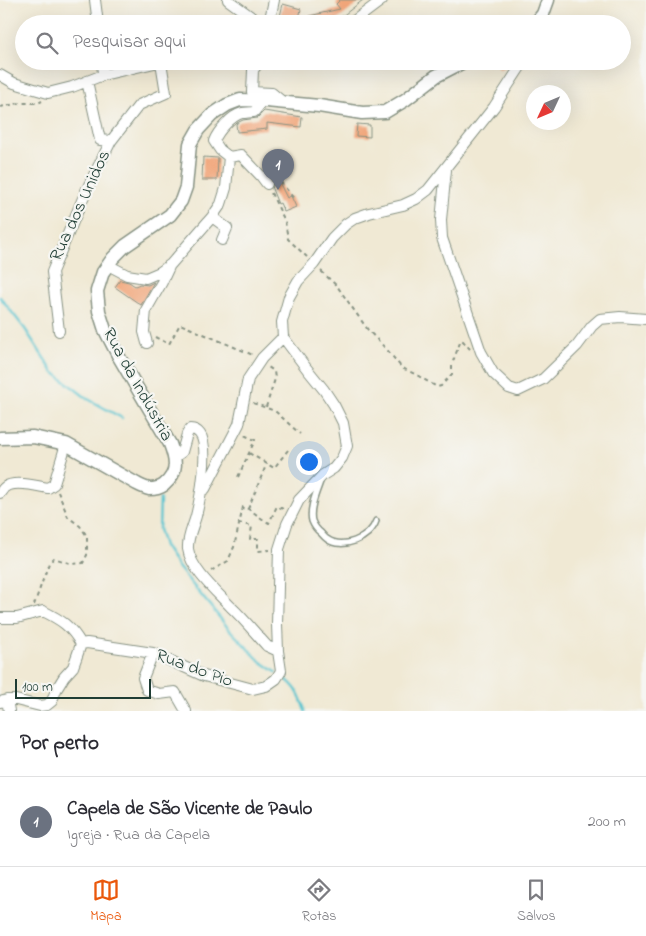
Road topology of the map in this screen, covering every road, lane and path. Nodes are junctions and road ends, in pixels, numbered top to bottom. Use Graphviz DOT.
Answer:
graph roads {
  1 [pos="95,0"];
  2 [pos="228,0"];
  3 [pos="274,0"];
  4 [pos="382,0"];
  5 [pos="548,0"];
  6 [pos="97,15"];
  7 [pos="249,15"];
  8 [pos="271,15"];
  9 [pos="362,15"];
  10 [pos="542,15"];
  11 [pos="103,70"];
  12 [pos="126,70"];
  13 [pos="163,70"];
  14 [pos="253,70"];
  15 [pos="448,70"];
  16 [pos="518,70"];
  17 [pos="0,75"];
  18 [pos="103,75"];
  19 [pos="88,82"];
  20 [pos="56,91"];
  21 [pos="260,101"];
  22 [pos="284,103"];
  23 [pos="0,107"];
  24 [pos="111,141"];
  25 [pos="230,158"];
  26 [pos="446,169"];
  27 [pos="264,180"];
  28 [pos="295,200"];
  29 [pos="212,217"];
  30 [pos="222,240"];
  31 [pos="171,264"];
  32 [pos="314,264"];
  33 [pos="108,265"];
  34 [pos="646,319"];
  35 [pos="59,332"];
  36 [pos="144,332"];
  37 [pos="283,337"];
  38 [pos="147,343"];
  39 [pos="484,357"];
  40 [pos="260,361"];
  41 [pos="244,400"];
  42 [pos="266,407"];
  43 [pos="235,431"];
  44 [pos="300,434"];
  45 [pos="0,438"];
  46 [pos="66,444"];
  47 [pos="288,450"];
  48 [pos="249,452"];
  49 [pos="175,457"];
  50 [pos="267,463"];
  51 [pos="323,475"];
  52 [pos="238,477"];
  53 [pos="54,484"];
  54 [pos="0,493"];
  55 [pos="200,498"];
  56 [pos="248,509"];
  57 [pos="292,512"];
  58 [pos="376,522"];
  59 [pos="238,523"];
  60 [pos="279,549"];
  61 [pos="202,575"];
  62 [pos="30,614"];
  63 [pos="0,618"];
  64 [pos="81,644"];
  65 [pos="278,651"];
  66 [pos="152,653"];
  67 [pos="3,701"];
  68 [pos="9,711"];
  69 [pos="186,711"];
  1 -- 6 [label="street"];
  2 -- 7 [label="street"];
  3 -- 8 [label="street"];
  4 -- 9 [label="street"];
  5 -- 10 [label="street"];
  11 -- 18 [label="street"];
  12 -- 18 [label="street"];
  13 -- 24 [label="street, Rua dos Unidos"];
  14 -- 22 [label="street"];
  15 -- 22 [label="street, Rua da Indústria"];
  16 -- 26 [label="street"];
  17 -- 20 [label="street"];
  18 -- 19 [label="street"];
  19 -- 20 [label="street"];
  19 -- 24 [label="street, Rua dos Unidos"];
  20 -- 23 [label="path"];
  21 -- 22 [label="street, Rua da Indústria"];
  21 -- 25 [label="street"];
  21 -- 33 [label="street, Rua da Indústria"];
  24 -- 35 [label="street, Rua dos Unidos"];
  25 -- 27 [label="street"];
  25 -- 29 [label="street"];
  26 -- 32 [label="street"];
  26 -- 39 [label="street"];
  27 -- 28 [label="path"];
  27 -- 32 [label="path"];
  29 -- 30 [label="street"];
  29 -- 31 [label="street"];
  31 -- 33 [label="street"];
  31 -- 36 [label="street"];
  32 -- 37 [label="street"];
  32 -- 39 [label="path"];
  33 -- 49 [label="street, Rua da Indústria"];
  34 -- 39 [label="street"];
  36 -- 38 [label="street"];
  36 -- 40 [label="path"];
  37 -- 40 [label="street"];
  37 -- 51 [label="street, Rua do Pio"];
  40 -- 41 [label="street"];
  40 -- 42 [label="path"];
  41 -- 42 [label="path"];
  41 -- 43 [label="street"];
  42 -- 44 [label="path"];
  43 -- 48 [label="path"];
  43 -- 55 [label="street"];
  45 -- 46 [label="street"];
  46 -- 49 [label="street, Rua da Indústria"];
  46 -- 53 [label="street"];
  47 -- 50 [label="path"];
  48 -- 50 [label="path"];
  48 -- 52 [label="path"];
  49 -- 55 [label="street"];
  50 -- 56 [label="path"];
  51 -- 57 [label="street, Rua do Pio"];
  51 -- 58 [label="lane"];
  53 -- 54 [label="street"];
  53 -- 62 [label="path"];
  55 -- 61 [label="street"];
  56 -- 57 [label="path"];
  56 -- 59 [label="path"];
  57 -- 60 [label="street, Rua do Pio"];
  59 -- 60 [label="path"];
  59 -- 61 [label="path"];
  60 -- 65 [label="street, Rua do Pio"];
  61 -- 65 [label="street"];
  62 -- 63 [label="street"];
  62 -- 64 [label="street"];
  64 -- 66 [label="street, Rua do Pio"];
  64 -- 67 [label="street"];
  65 -- 66 [label="street, Rua do Pio"];
  66 -- 69 [label="street"];
  67 -- 68 [label="street"];
}
